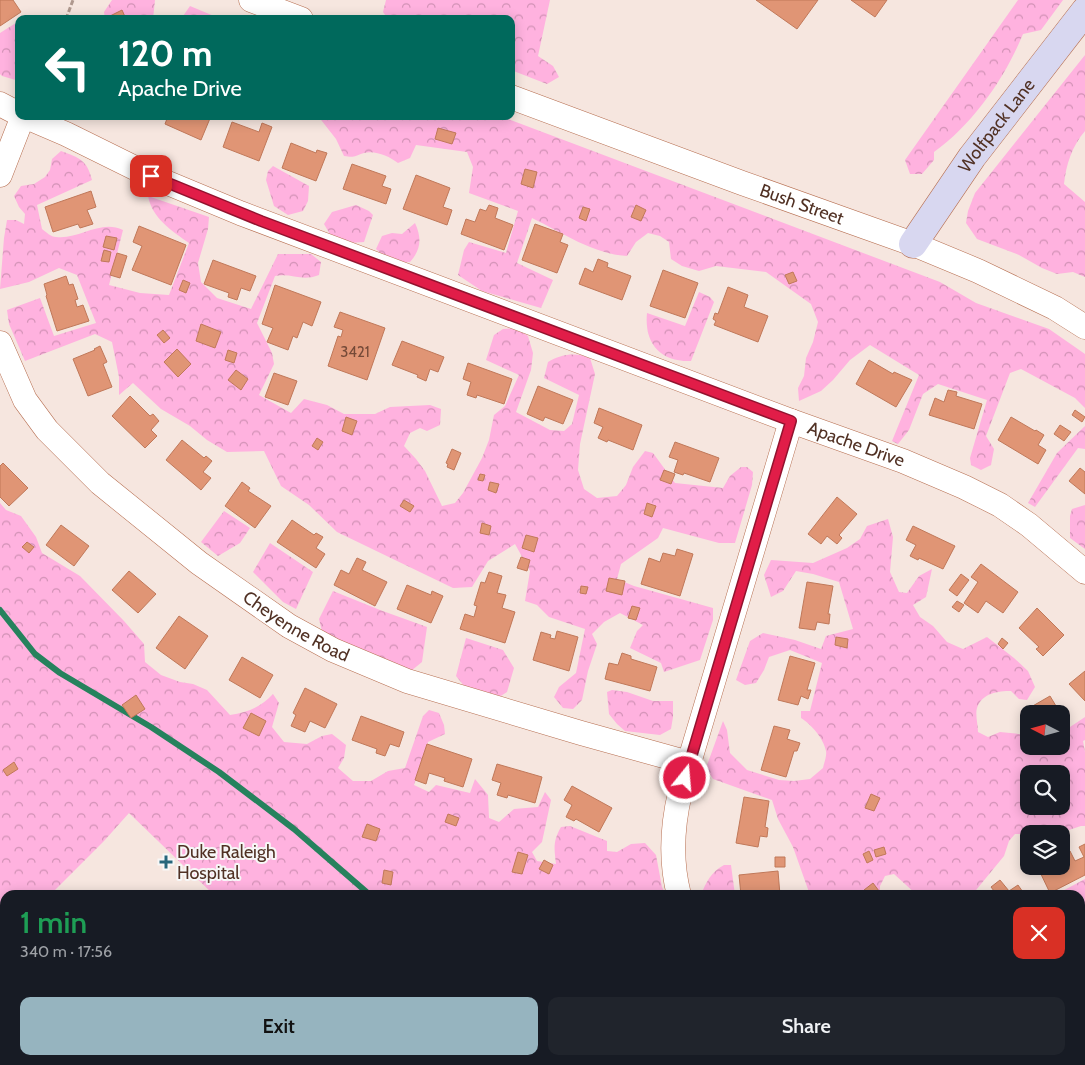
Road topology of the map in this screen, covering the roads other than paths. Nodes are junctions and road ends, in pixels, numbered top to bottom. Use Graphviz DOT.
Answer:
graph roads {
  1 [pos="251,0"];
  2 [pos="1085,11"];
  3 [pos="290,15"];
  4 [pos="515,98"];
  5 [pos="0,104"];
  6 [pos="15,112"];
  7 [pos="22,120"];
  8 [pos="33,120"];
  9 [pos="0,175"];
  10 [pos="913,244"];
  11 [pos="1085,326"];
  12 [pos="0,343"];
  13 [pos="791,421"];
  14 [pos="1085,572"];
  15 [pos="689,763"];
  16 [pos="678,890"];
  1 -- 3 [label="street"];
  2 -- 10 [label="street, Wolfpack Lane"];
  4 -- 10 [label="street, Bush Street"];
  5 -- 6 [label="street"];
  7 -- 9 [label="street"];
  8 -- 13 [label="street, Apache Drive"];
  10 -- 11 [label="street, Bush Street"];
  12 -- 15 [label="street, Cheyenne Road"];
  13 -- 14 [label="street, Apache Drive"];
  13 -- 15 [label="street"];
  15 -- 16 [label="street"];
}
